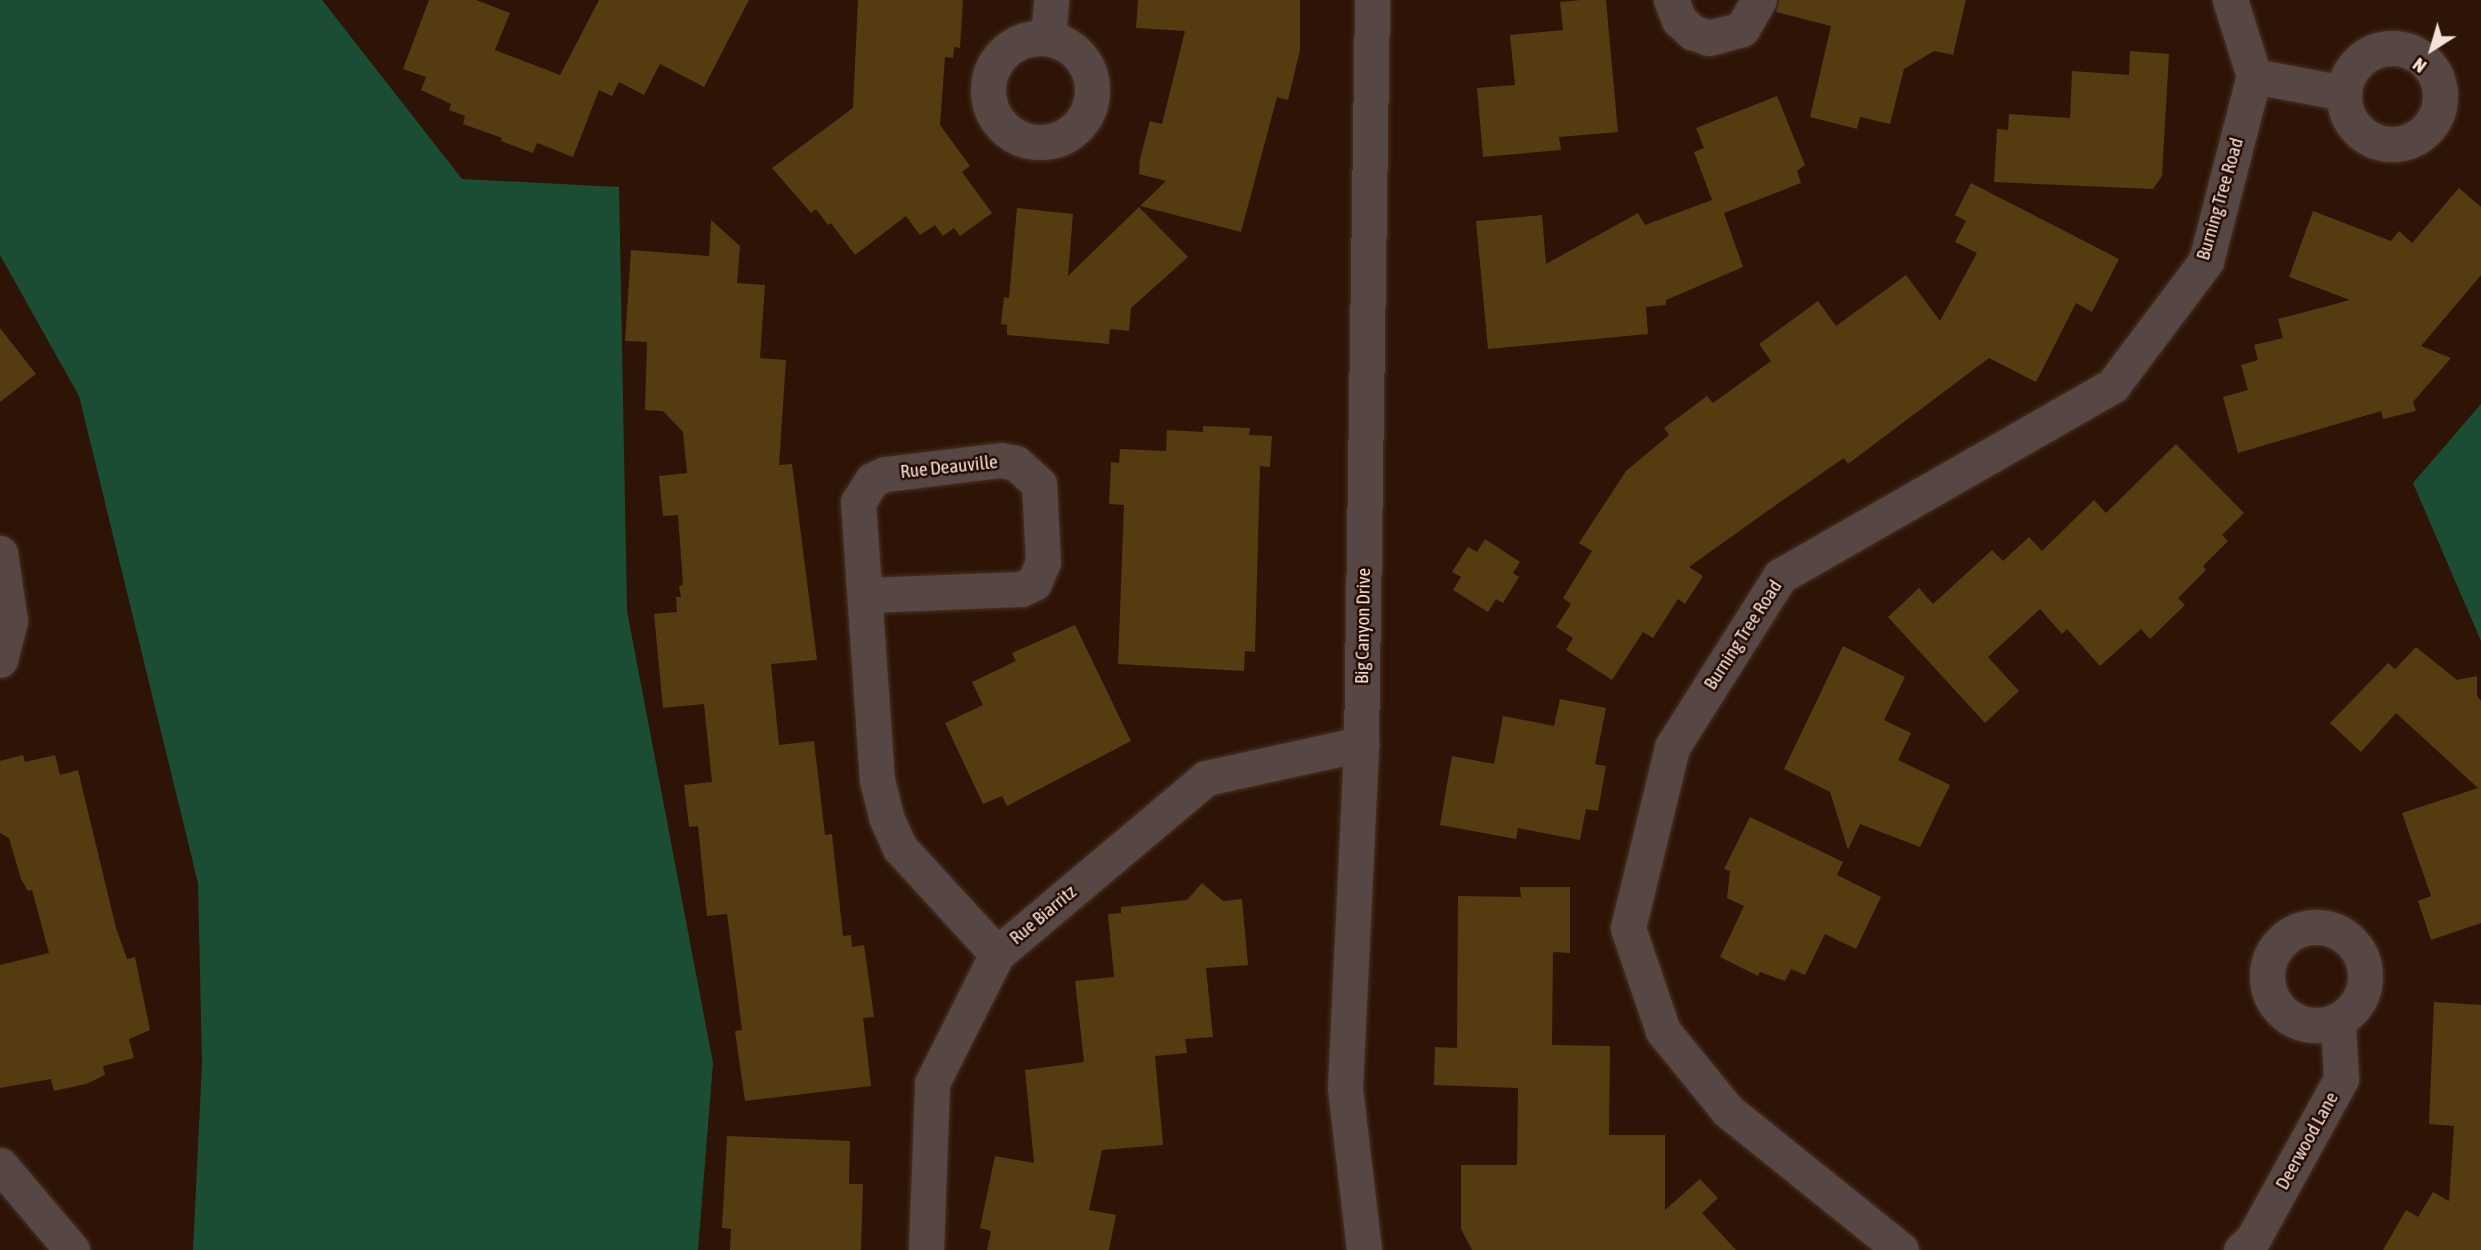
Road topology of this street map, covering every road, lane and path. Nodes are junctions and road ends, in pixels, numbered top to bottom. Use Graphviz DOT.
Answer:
graph roads {
  1 [pos="1051,0"];
  2 [pos="1372,0"];
  3 [pos="1671,0"];
  4 [pos="1759,0"];
  5 [pos="2230,0"];
  6 [pos="1048,37"];
  7 [pos="2253,76"];
  8 [pos="2344,93"];
  9 [pos="0,553"];
  10 [pos="867,595"];
  11 [pos="0,660"];
  12 [pos="1361,744"];
  13 [pos="997,954"];
  14 [pos="2338,1021"];
  15 [pos="0,1165"];
  16 [pos="72,1250"];
  17 [pos="926,1250"];
  18 [pos="1364,1250"];
  19 [pos="1901,1250"];
  20 [pos="2241,1250"];
  1 -- 6 [label="street"];
  2 -- 12 [label="street, Big Canyon Drive"];
  3 -- 4 [label="street"];
  5 -- 7 [label="street"];
  7 -- 8 [label="street"];
  7 -- 19 [label="street, Burning Tree Road"];
  9 -- 11 [label="street"];
  10 -- 10 [label="street, Rue Deauville"];
  10 -- 13 [label="street, Rue Deauville"];
  12 -- 13 [label="street, Rue Biarritz"];
  12 -- 18 [label="street, Big Canyon Drive"];
  13 -- 17 [label="street, Rue Biarritz"];
  14 -- 20 [label="street, Deerwood Lane"];
  15 -- 16 [label="street"];
}
